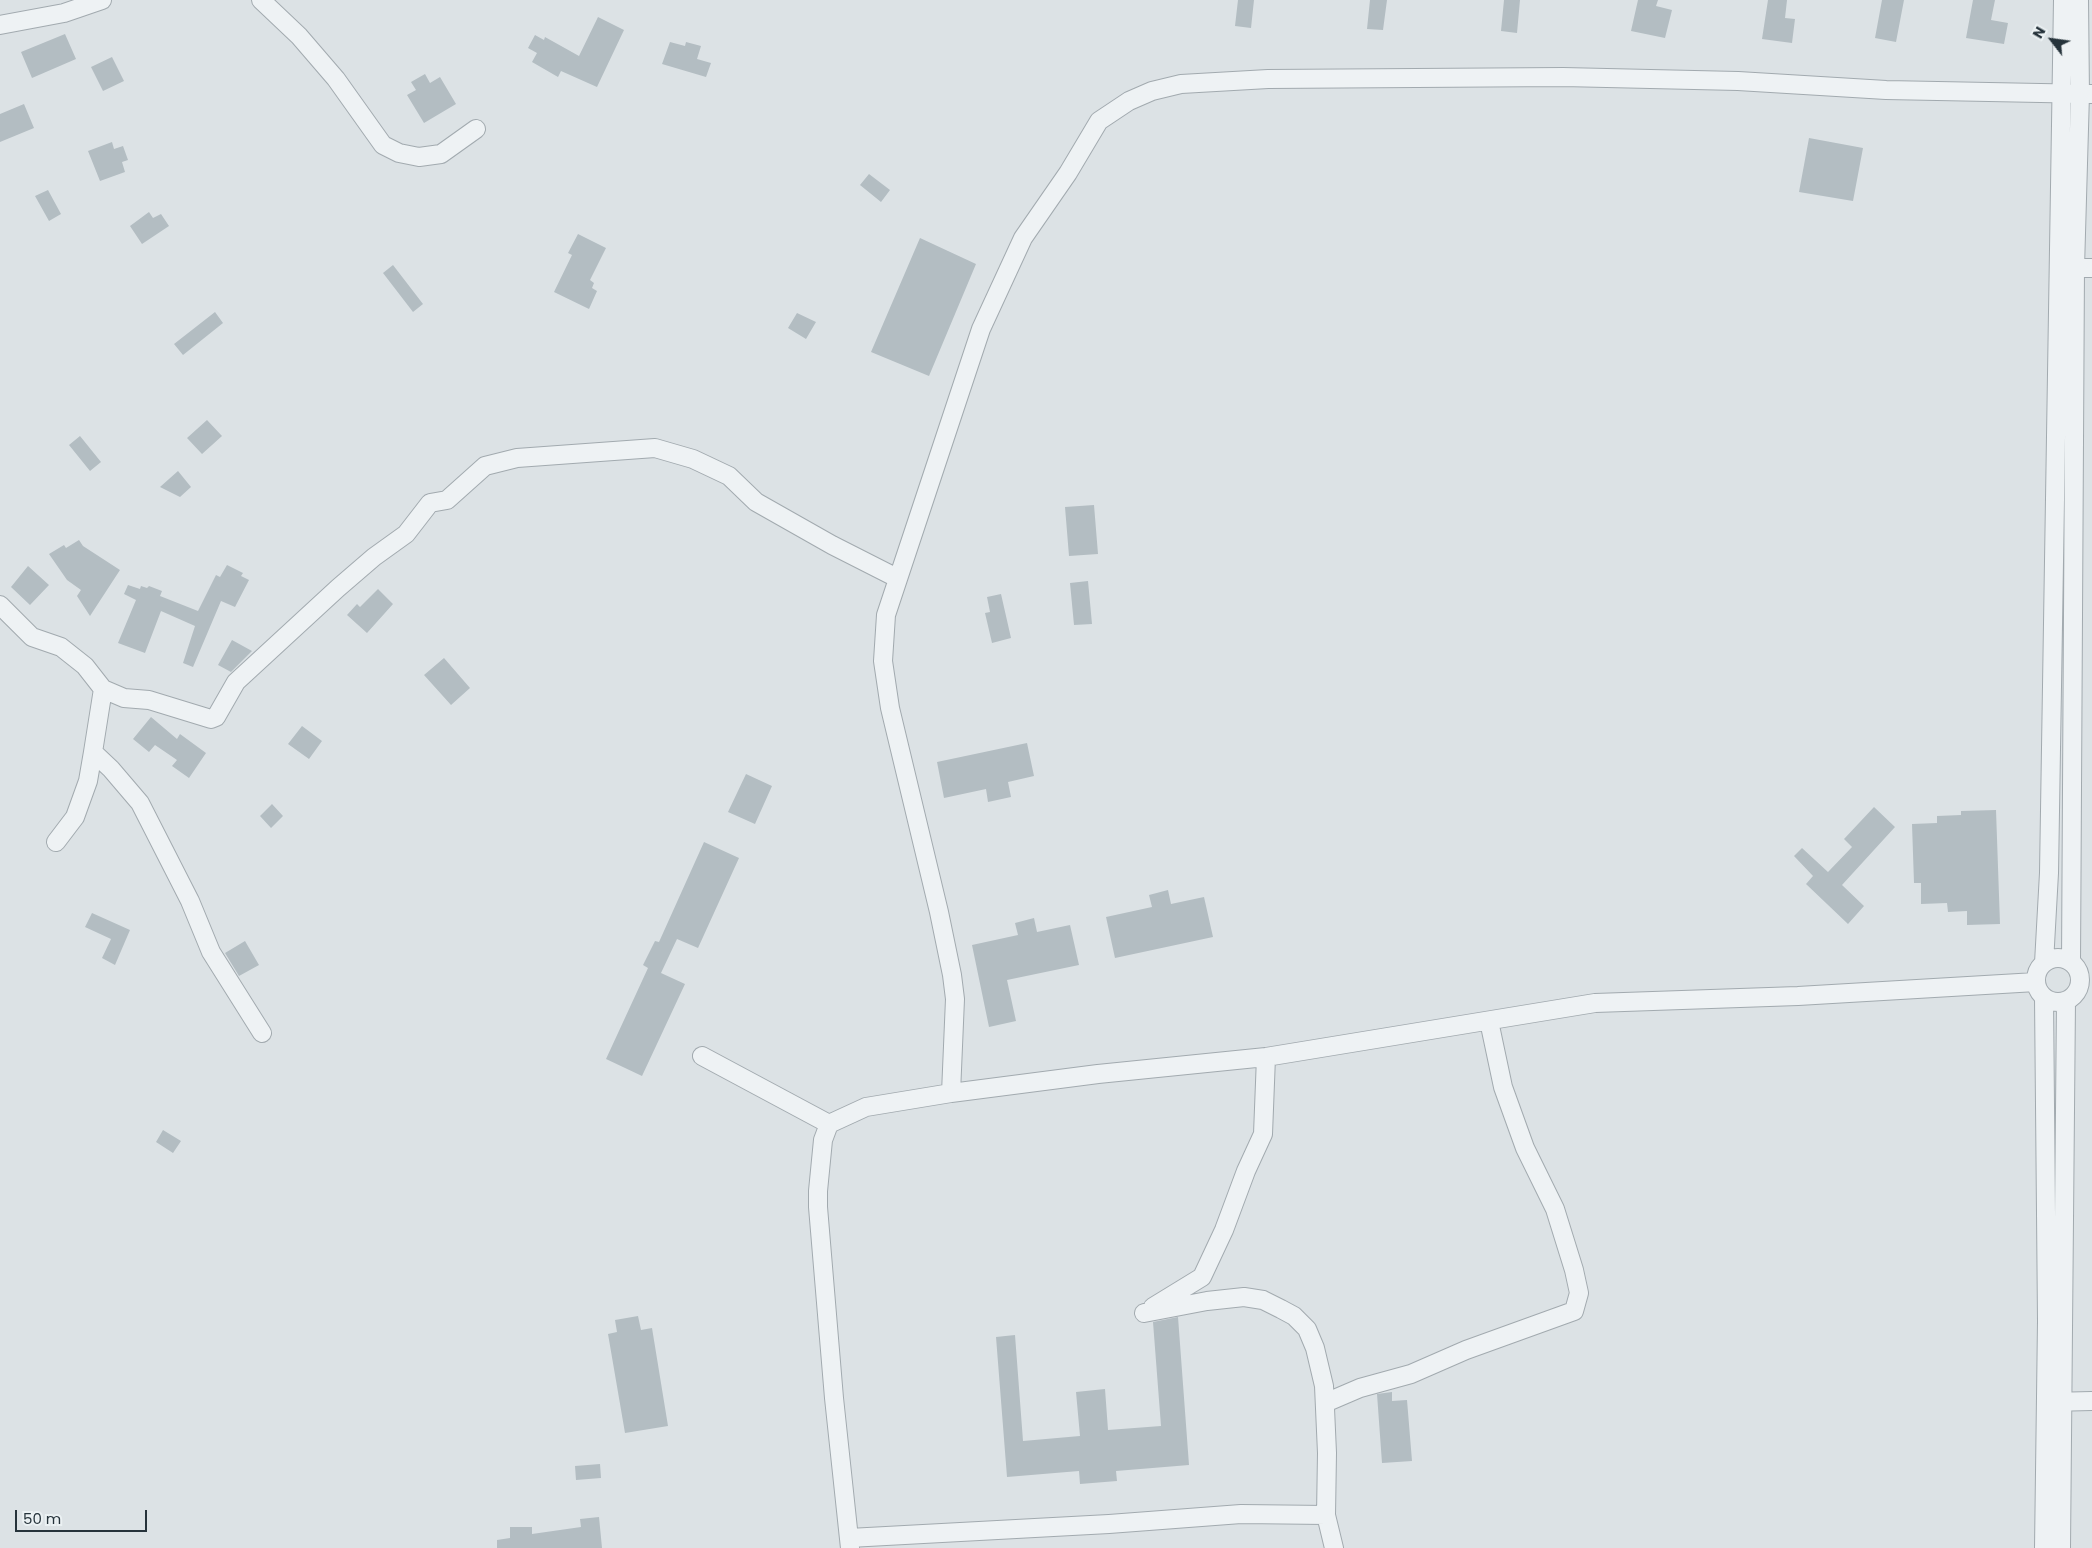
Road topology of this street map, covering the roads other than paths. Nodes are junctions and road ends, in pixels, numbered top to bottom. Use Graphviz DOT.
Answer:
graph roads {
  1 [pos="102,0"];
  2 [pos="261,0"];
  3 [pos="2063,0"];
  4 [pos="2080,0"];
  5 [pos="80,3"];
  6 [pos="0,25"];
  7 [pos="2062,94"];
  8 [pos="2086,94"];
  9 [pos="476,129"];
  10 [pos="2084,268"];
  11 [pos="897,578"];
  12 [pos="0,605"];
  13 [pos="103,689"];
  14 [pos="93,752"];
  15 [pos="56,842"];
  16 [pos="2044,963"];
  17 [pos="2080,971"];
  18 [pos="2036,982"];
  19 [pos="2044,998"];
  20 [pos="2066,1001"];
  21 [pos="1488,1021"];
  22 [pos="262,1033"];
  23 [pos="702,1056"];
  24 [pos="1266,1057"];
  25 [pos="951,1094"];
  26 [pos="829,1124"];
  27 [pos="2092,1401"];
  28 [pos="2053,1402"];
  29 [pos="1325,1403"];
  30 [pos="1326,1515"];
  31 [pos="849,1543"];
  32 [pos="1334,1548"];
  33 [pos="2044,1548"];
  34 [pos="2061,1548"];
  1 -- 5 [label="street"];
  2 -- 9 [label="street"];
  3 -- 7 [label="street"];
  4 -- 8 [label="street"];
  5 -- 6 [label="street"];
  7 -- 8 [label="street"];
  7 -- 11 [label="street"];
  7 -- 16 [label="street"];
  8 -- 10 [label="street"];
  10 -- 17 [label="street"];
  11 -- 13 [label="street"];
  11 -- 25 [label="street"];
  12 -- 13 [label="street"];
  13 -- 14 [label="street"];
  14 -- 15 [label="street"];
  14 -- 22 [label="street"];
  16 -- 17 [label="street"];
  16 -- 18 [label="street"];
  17 -- 20 [label="street"];
  18 -- 19 [label="street"];
  18 -- 21 [label="street"];
  19 -- 20 [label="street"];
  19 -- 28 [label="street"];
  20 -- 28 [label="street"];
  21 -- 24 [label="street"];
  21 -- 29 [label="street"];
  23 -- 26 [label="street"];
  24 -- 25 [label="street"];
  24 -- 29 [label="street"];
  25 -- 26 [label="street"];
  26 -- 31 [label="street"];
  27 -- 28 [label="street"];
  28 -- 33 [label="street"];
  28 -- 34 [label="street"];
  29 -- 30 [label="street"];
  30 -- 31 [label="street"];
  30 -- 32 [label="street"];
}
